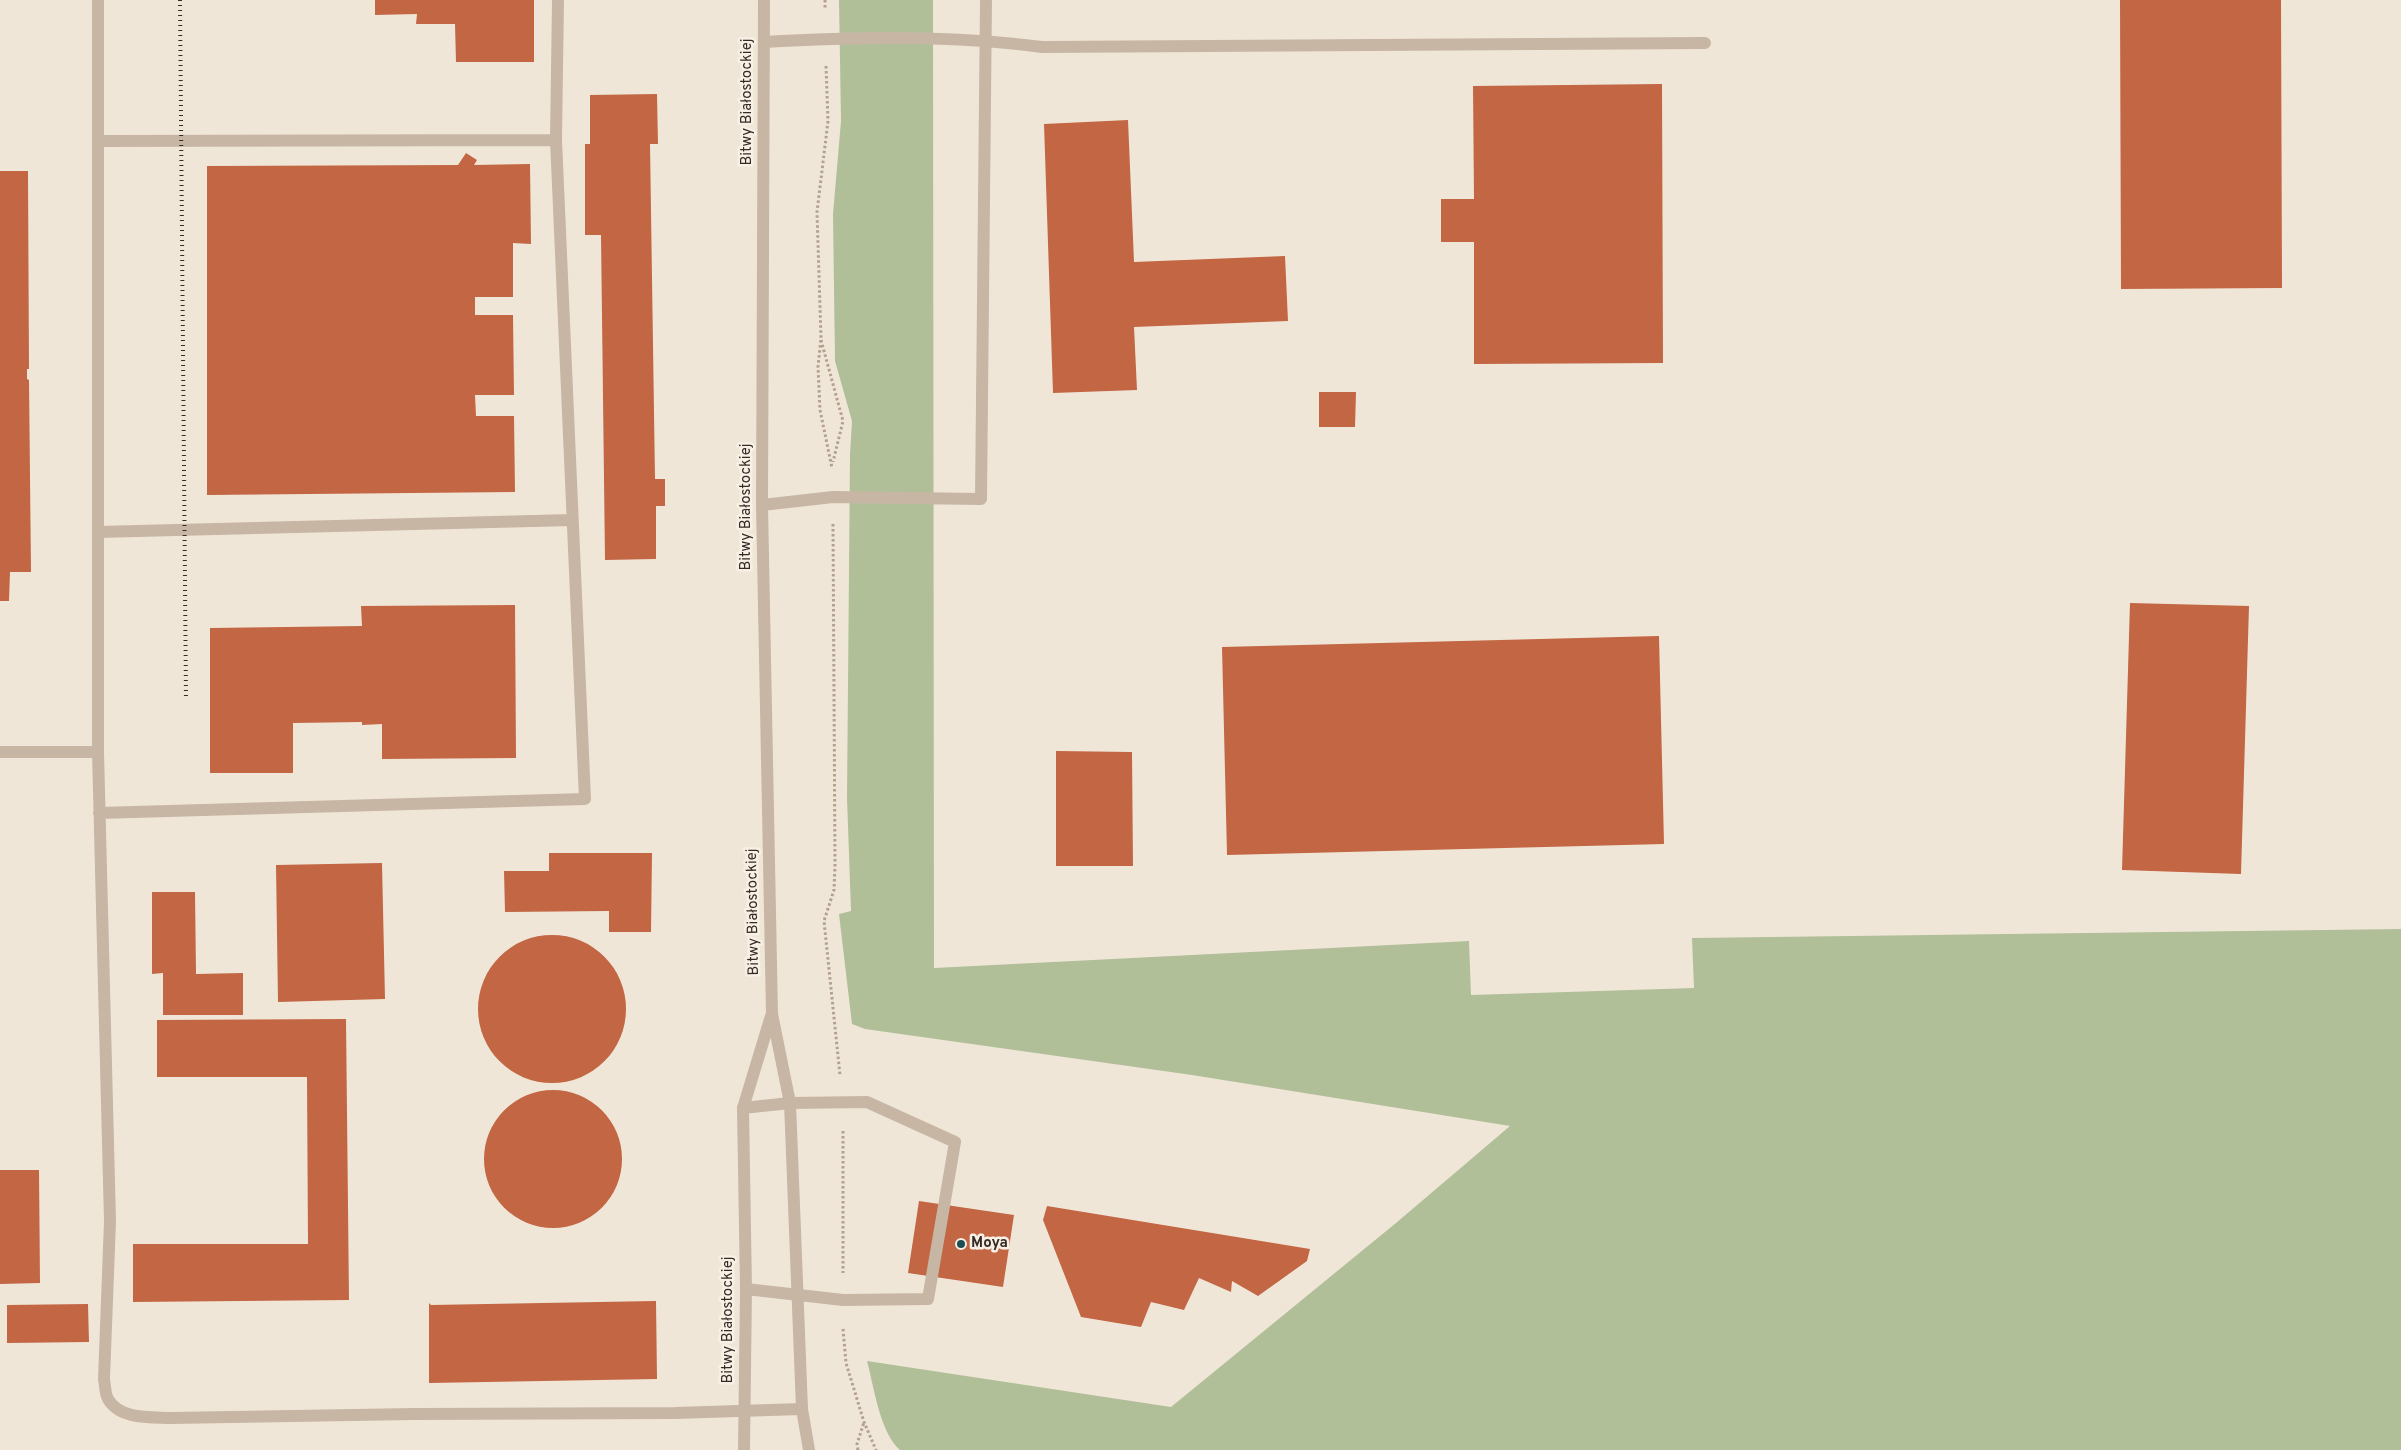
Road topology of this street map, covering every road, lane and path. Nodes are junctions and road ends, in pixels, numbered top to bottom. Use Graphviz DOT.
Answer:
graph roads {
  1 [pos="98,0"];
  2 [pos="558,0"];
  3 [pos="764,0"];
  4 [pos="825,0"];
  5 [pos="986,0"];
  6 [pos="826,39"];
  7 [pos="987,40"];
  8 [pos="764,42"];
  9 [pos="1705,43"];
  10 [pos="556,140"];
  11 [pos="98,141"];
  12 [pos="821,338"];
  13 [pos="832,466"];
  14 [pos="833,497"];
  15 [pos="762,505"];
  16 [pos="572,520"];
  17 [pos="98,532"];
  18 [pos="0,752"];
  19 [pos="98,752"];
  20 [pos="99,813"];
  21 [pos="772,1014"];
  22 [pos="843,1102"];
  23 [pos="790,1103"];
  24 [pos="742,1108"];
  25 [pos="746,1289"];
  26 [pos="796,1296"];
  27 [pos="843,1300"];
  28 [pos="802,1409"];
  29 [pos="746,1410"];
  30 [pos="864,1422"];
  31 [pos="744,1450"];
  32 [pos="809,1450"];
  33 [pos="858,1450"];
  34 [pos="876,1450"];
  1 -- 11 [label="street"];
  2 -- 10 [label="street"];
  3 -- 8 [label="street, Bitwy Białostockiej"];
  4 -- 6 [label="path"];
  5 -- 7 [label="street"];
  6 -- 7 [label="street"];
  6 -- 8 [label="street"];
  6 -- 12 [label="path"];
  7 -- 9 [label="street"];
  7 -- 14 [label="street"];
  8 -- 15 [label="street, Bitwy Białostockiej"];
  10 -- 11 [label="street"];
  10 -- 16 [label="street"];
  11 -- 17 [label="street"];
  12 -- 13 [label="path"];
  12 -- 13 [label="path"];
  13 -- 14 [label="path"];
  14 -- 15 [label="street"];
  14 -- 22 [label="path"];
  15 -- 21 [label="street, Bitwy Białostockiej"];
  16 -- 17 [label="street"];
  16 -- 20 [label="street"];
  17 -- 19 [label="street"];
  18 -- 19 [label="street"];
  19 -- 20 [label="street"];
  20 -- 29 [label="street"];
  21 -- 23 [label="street, Bitwy Białostockiej"];
  21 -- 24 [label="street, Bitwy Białostockiej"];
  22 -- 23 [label="street"];
  22 -- 27 [label="path"];
  22 -- 27 [label="street"];
  23 -- 24 [label="street"];
  23 -- 26 [label="street, Bitwy Białostockiej"];
  24 -- 25 [label="street, Bitwy Białostockiej"];
  25 -- 26 [label="street"];
  25 -- 29 [label="street, Bitwy Białostockiej"];
  26 -- 27 [label="street"];
  26 -- 28 [label="street, Bitwy Białostockiej"];
  27 -- 30 [label="path"];
  28 -- 29 [label="street"];
  28 -- 32 [label="street, Bitwy Białostockiej"];
  29 -- 31 [label="street, Bitwy Białostockiej"];
  30 -- 33 [label="path"];
  30 -- 34 [label="path"];
}
